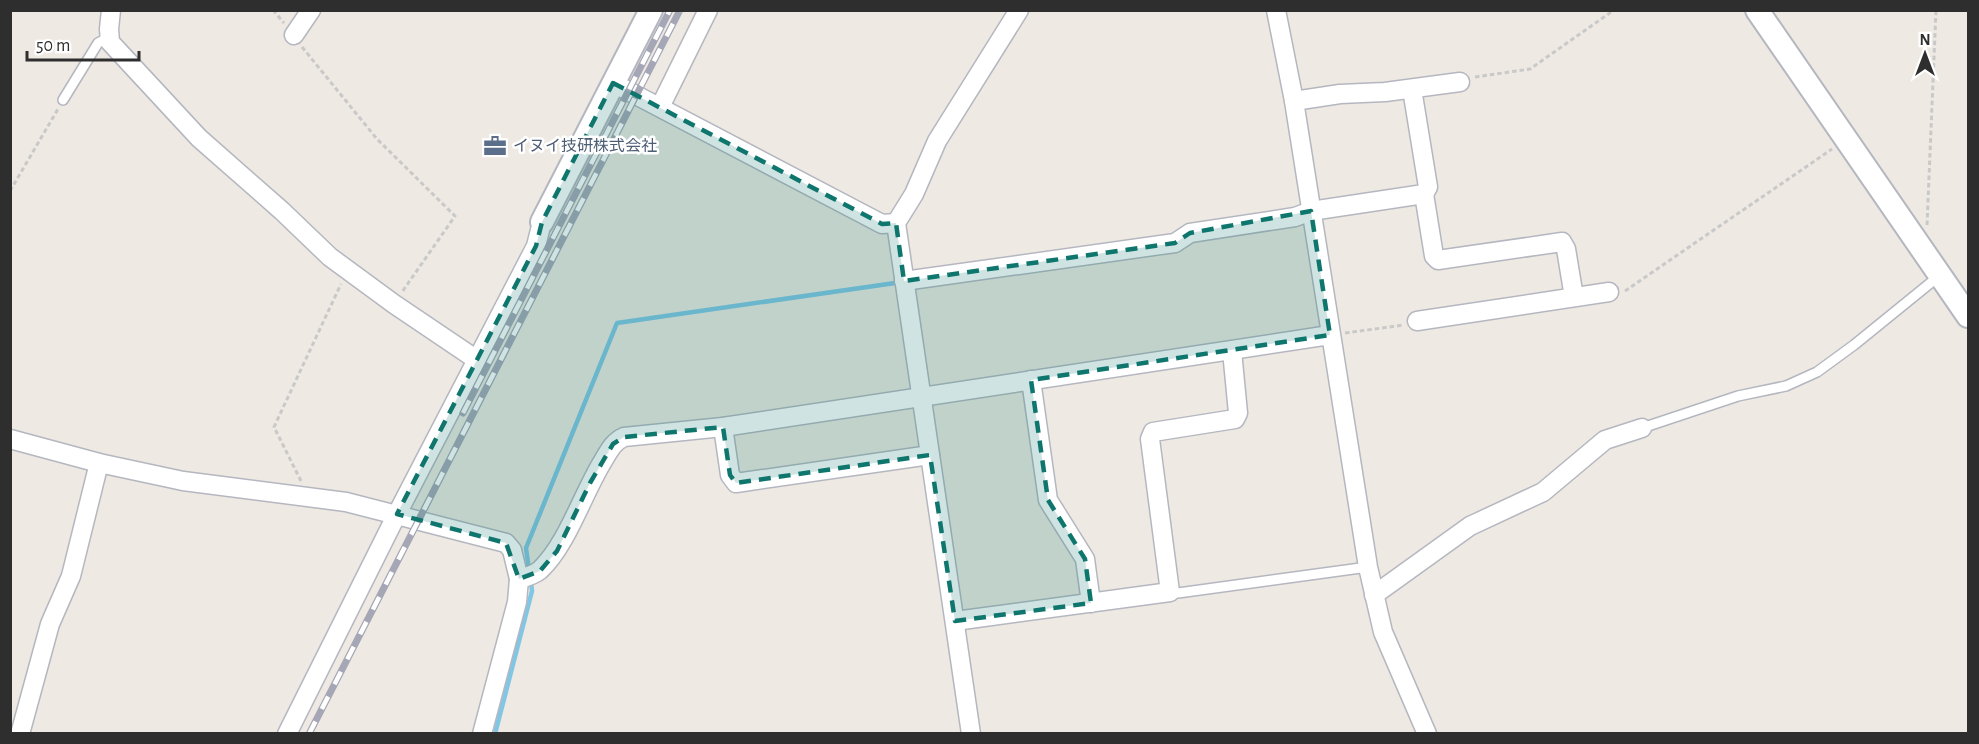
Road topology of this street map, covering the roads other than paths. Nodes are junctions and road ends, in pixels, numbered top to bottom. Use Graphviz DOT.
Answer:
graph roads {
  1 [pos="111,10"];
  2 [pos="311,10"];
  3 [pos="651,10"];
  4 [pos="708,10"];
  5 [pos="1019,10"];
  6 [pos="1276,10"];
  7 [pos="1757,10"];
  8 [pos="294,35"];
  9 [pos="109,37"];
  10 [pos="1460,82"];
  11 [pos="613,83"];
  12 [pos="1412,89"];
  13 [pos="63,100"];
  14 [pos="1294,101"];
  15 [pos="660,106"];
  16 [pos="1424,194"];
  17 [pos="1311,211"];
  18 [pos="542,222"];
  19 [pos="896,223"];
  20 [pos="1940,275"];
  21 [pos="904,281"];
  22 [pos="1609,292"];
  23 [pos="1574,297"];
  24 [pos="1968,316"];
  25 [pos="1417,321"];
  26 [pos="1330,335"];
  27 [pos="1232,351"];
  28 [pos="477,360"];
  29 [pos="1031,380"];
  30 [pos="922,396"];
  31 [pos="723,427"];
  32 [pos="1642,428"];
  33 [pos="10,439"];
  34 [pos="930,455"];
  35 [pos="99,463"];
  36 [pos="397,514"];
  37 [pos="1368,567"];
  38 [pos="519,579"];
  39 [pos="1170,592"];
  40 [pos="1374,595"];
  41 [pos="1091,603"];
  42 [pos="955,621"];
  43 [pos="20,734"];
  44 [pos="287,734"];
  45 [pos="482,734"];
  46 [pos="971,734"];
  47 [pos="1427,734"];
  1 -- 9 [label="street"];
  2 -- 8 [label="street"];
  3 -- 11 [label="street"];
  4 -- 15 [label="street"];
  5 -- 19 [label="street"];
  6 -- 14 [label="street"];
  7 -- 20 [label="street"];
  9 -- 13 [label="lane"];
  9 -- 28 [label="street"];
  10 -- 12 [label="street"];
  11 -- 15 [label="street"];
  11 -- 18 [label="street"];
  12 -- 14 [label="street"];
  12 -- 16 [label="street"];
  14 -- 17 [label="street"];
  15 -- 19 [label="street"];
  16 -- 17 [label="street"];
  16 -- 23 [label="street"];
  17 -- 21 [label="street"];
  17 -- 26 [label="street"];
  18 -- 28 [label="street"];
  19 -- 21 [label="street"];
  20 -- 24 [label="street"];
  20 -- 32 [label="lane"];
  21 -- 30 [label="street"];
  22 -- 23 [label="street"];
  23 -- 25 [label="street"];
  26 -- 27 [label="street"];
  26 -- 37 [label="street"];
  27 -- 29 [label="street"];
  27 -- 39 [label="street"];
  28 -- 36 [label="street"];
  29 -- 30 [label="street"];
  29 -- 41 [label="street"];
  30 -- 31 [label="street"];
  30 -- 34 [label="street"];
  31 -- 34 [label="street"];
  31 -- 38 [label="street"];
  32 -- 40 [label="street"];
  33 -- 35 [label="street"];
  34 -- 42 [label="street"];
  35 -- 36 [label="street"];
  35 -- 43 [label="street"];
  36 -- 38 [label="street"];
  36 -- 44 [label="street"];
  37 -- 39 [label="lane"];
  37 -- 40 [label="street"];
  38 -- 45 [label="street"];
  39 -- 41 [label="street"];
  40 -- 47 [label="street"];
  41 -- 42 [label="street"];
  42 -- 46 [label="street"];
}
